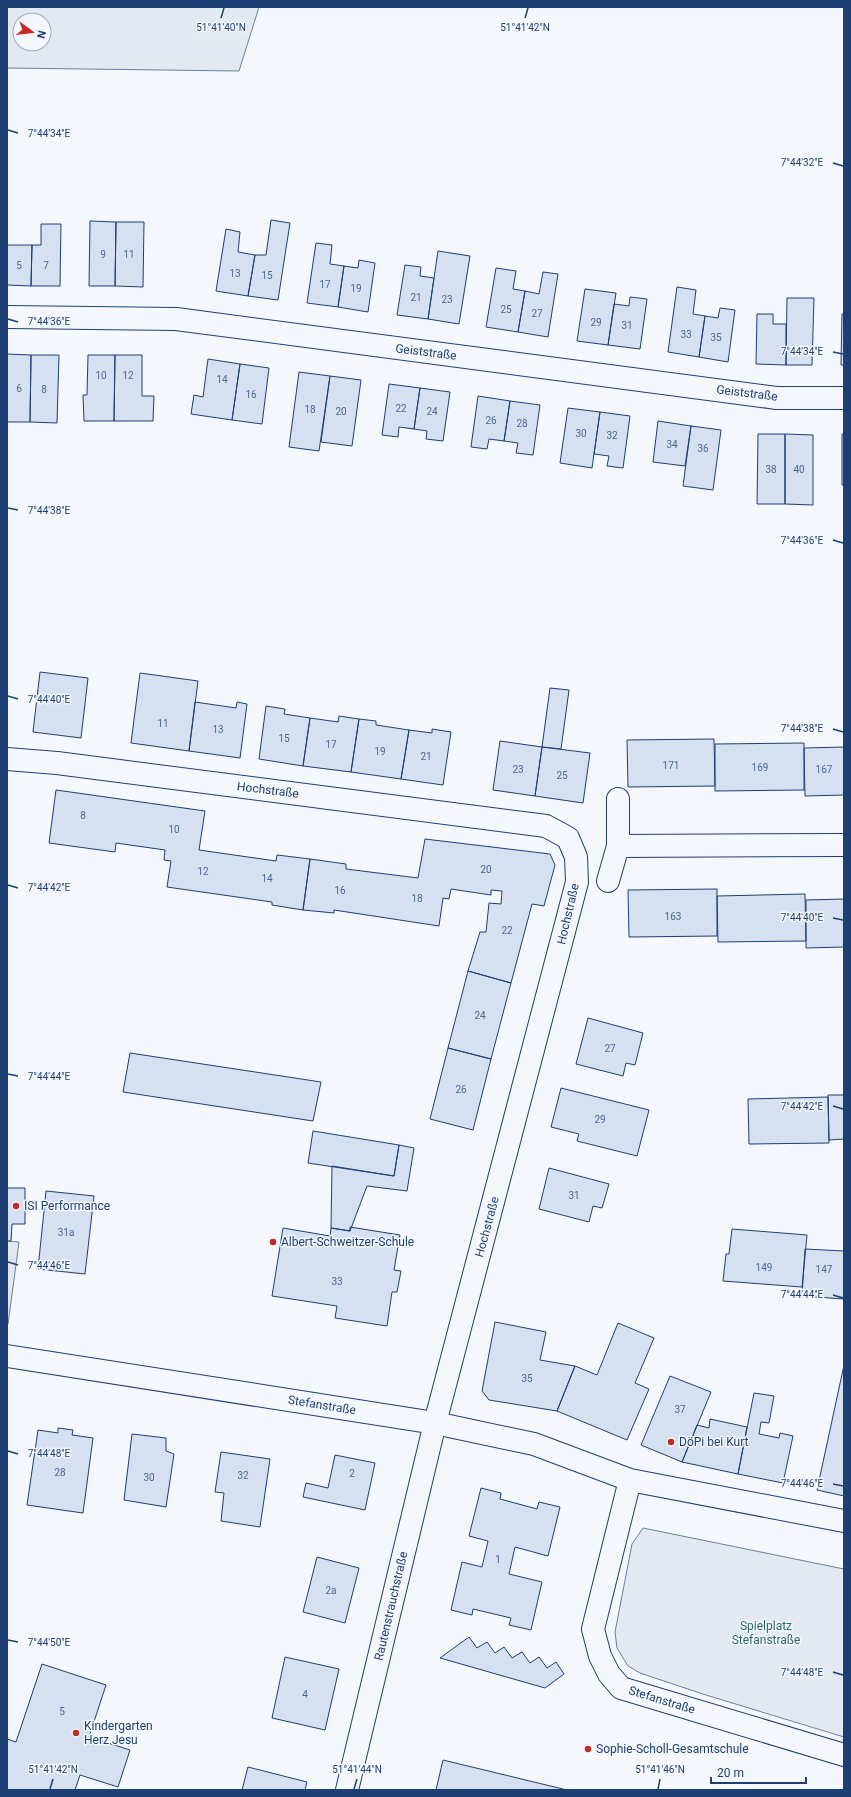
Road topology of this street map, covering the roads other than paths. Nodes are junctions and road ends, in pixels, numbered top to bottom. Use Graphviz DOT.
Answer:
graph roads {
  1 [pos="7,317"];
  2 [pos="844,398"];
  3 [pos="7,759"];
  4 [pos="618,799"];
  5 [pos="844,845"];
  6 [pos="618,846"];
  7 [pos="608,881"];
  8 [pos="7,1356"];
  9 [pos="435,1423"];
  10 [pos="630,1480"];
  11 [pos="844,1521"];
  12 [pos="844,1755"];
  13 [pos="348,1790"];
  1 -- 2 [label="street, Geiststraße"];
  3 -- 9 [label="street, Hochstraße"];
  4 -- 6 [label="street"];
  5 -- 6 [label="street"];
  6 -- 7 [label="street"];
  8 -- 9 [label="street, Stefanstraße"];
  9 -- 10 [label="street, Stefanstraße"];
  9 -- 13 [label="street, Rautenstrauchstraße"];
  10 -- 11 [label="street, Stefanstraße"];
  10 -- 12 [label="street, Stefanstraße"];
}
